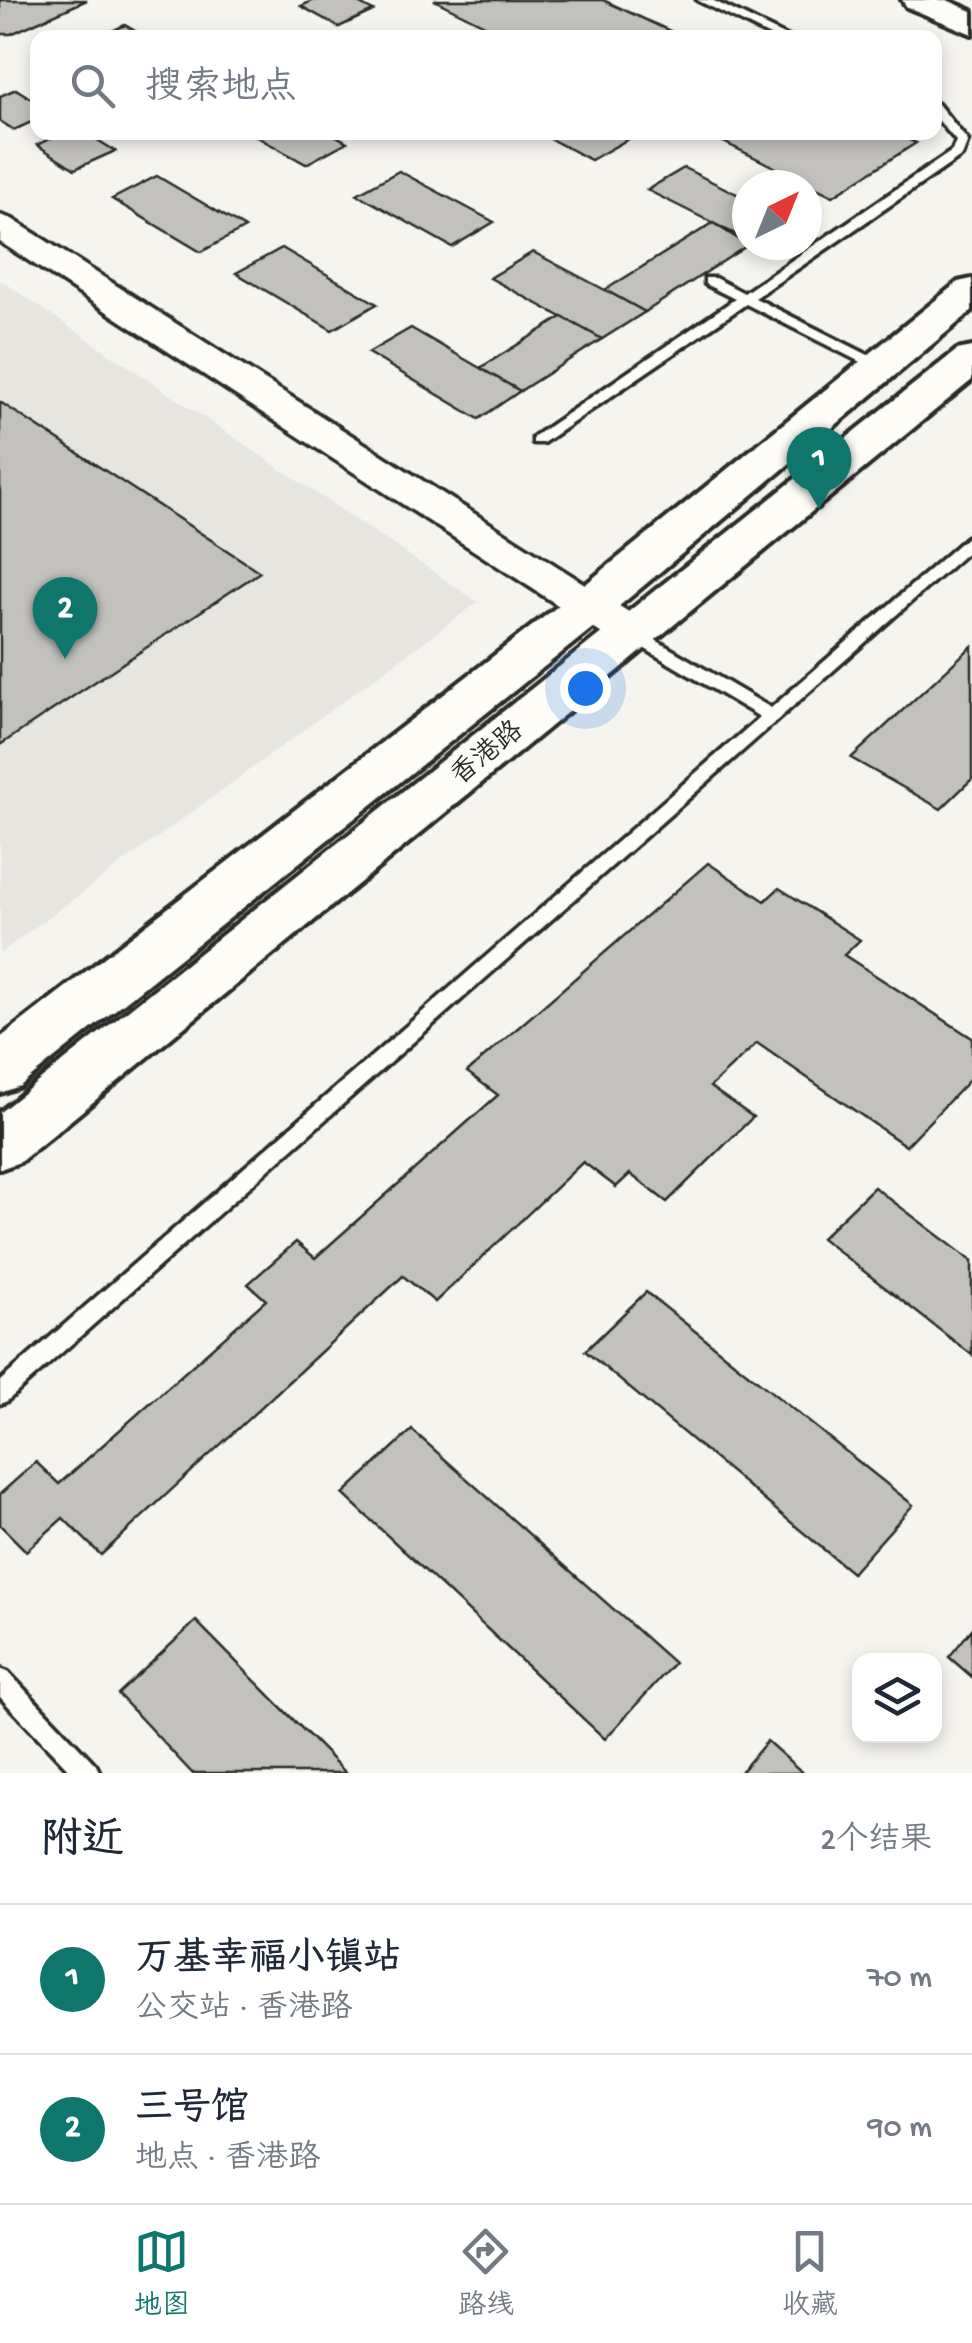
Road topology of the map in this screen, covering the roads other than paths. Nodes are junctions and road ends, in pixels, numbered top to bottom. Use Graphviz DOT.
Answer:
graph roads {
  1 [pos="703,0"];
  2 [pos="919,0"];
  3 [pos="972,24"];
  4 [pos="768,30"];
  5 [pos="942,114"];
  6 [pos="0,226"];
  7 [pos="710,281"];
  8 [pos="972,292"];
  9 [pos="744,298"];
  10 [pos="972,359"];
  11 [pos="881,367"];
  12 [pos="538,440"];
  13 [pos="972,540"];
  14 [pos="588,607"];
  15 [pos="631,633"];
  16 [pos="772,716"];
  17 [pos="0,1070"];
  18 [pos="0,1145"];
  19 [pos="0,1394"];
  20 [pos="0,1680"];
  21 [pos="88,1773"];
  1 -- 4 [label="lane"];
  2 -- 3 [label="main road"];
  5 -- 9 [label="lane"];
  6 -- 14 [label="street"];
  7 -- 9 [label="lane"];
  8 -- 11 [label="main road, 香港路"];
  9 -- 11 [label="lane"];
  9 -- 12 [label="lane"];
  10 -- 15 [label="main road, 香港路"];
  11 -- 14 [label="main road, 香港路"];
  13 -- 16 [label="lane"];
  14 -- 15 [label="street"];
  14 -- 17 [label="main road, 香港路"];
  15 -- 16 [label="lane"];
  15 -- 18 [label="main road, 香港路"];
  16 -- 19 [label="lane"];
  20 -- 21 [label="lane"];
}
